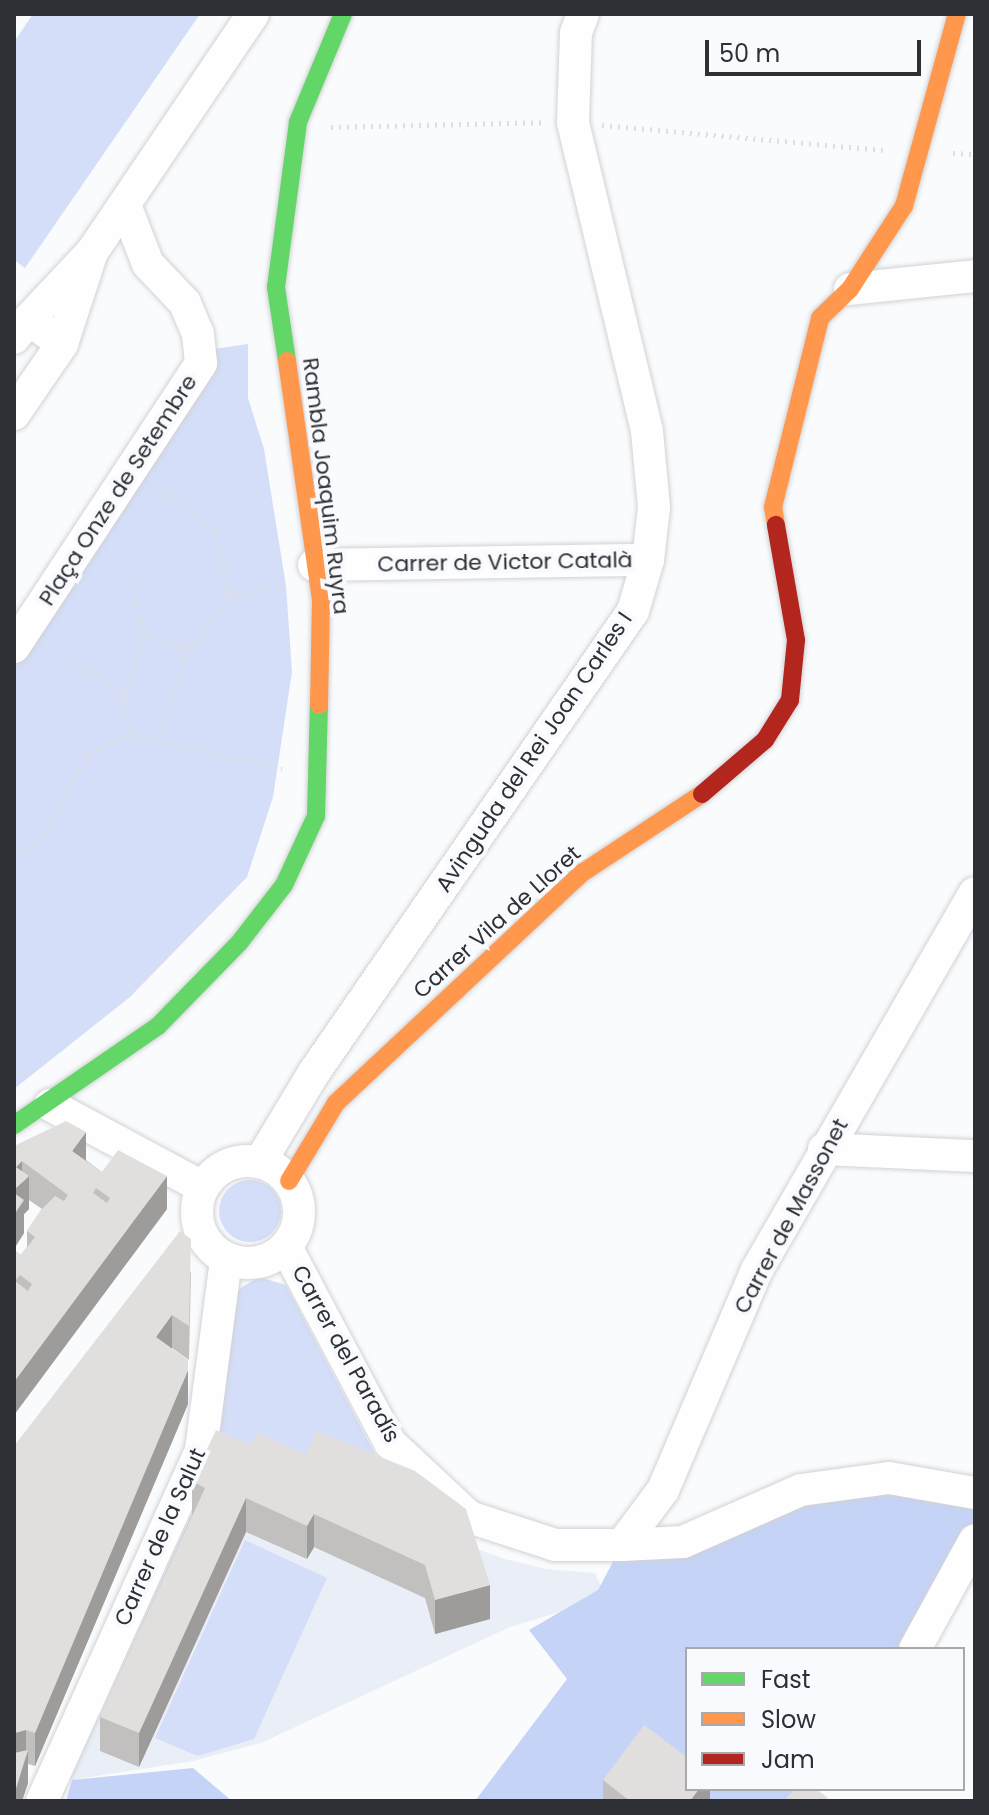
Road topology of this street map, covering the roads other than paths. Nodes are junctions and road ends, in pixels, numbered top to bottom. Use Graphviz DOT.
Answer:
graph roads {
  1 [pos="253,14"];
  2 [pos="343,14"];
  3 [pos="583,14"];
  4 [pos="952,16"];
  5 [pos="125,205"];
  6 [pos="92,252"];
  7 [pos="975,276"];
  8 [pos="850,289"];
  9 [pos="21,328"];
  10 [pos="62,344"];
  11 [pos="14,414"];
  12 [pos="648,560"];
  13 [pos="316,576"];
  14 [pos="14,647"];
  15 [pos="975,893"];
  16 [pos="50,1105"];
  17 [pos="14,1125"];
  18 [pos="824,1149"];
  19 [pos="975,1156"];
  20 [pos="260,1162"];
  21 [pos="289,1181"];
  22 [pos="202,1187"];
  23 [pos="286,1247"];
  24 [pos="226,1260"];
  25 [pos="975,1493"];
  26 [pos="975,1540"];
  27 [pos="622,1545"];
  28 [pos="916,1647"];
  29 [pos="42,1801"];
  1 -- 5 [label="street"];
  2 -- 13 [label="street, Rambla Joaquim Ruyra"];
  3 -- 12 [label="street, Avinguda del Rei Joan Carles I"];
  4 -- 8 [label="street, Carrer Vila de Lloret"];
  5 -- 6 [label="street"];
  5 -- 14 [label="street, Plaça Onze de Setembre"];
  6 -- 9 [label="street"];
  6 -- 10 [label="street"];
  7 -- 8 [label="street"];
  8 -- 21 [label="street, Carrer Vila de Lloret"];
  9 -- 10 [label="street"];
  10 -- 11 [label="street"];
  12 -- 13 [label="street, Carrer de Victor Català"];
  12 -- 20 [label="street, Avinguda del Rei Joan Carles I"];
  13 -- 16 [label="street, Rambla Joaquim Ruyra"];
  15 -- 18 [label="street, Carrer de Massonet"];
  16 -- 17 [label="street"];
  16 -- 22 [label="street"];
  18 -- 19 [label="street"];
  18 -- 27 [label="street, Carrer de Massonet"];
  20 -- 21 [label="street"];
  20 -- 22 [label="street"];
  21 -- 23 [label="street"];
  22 -- 24 [label="street"];
  23 -- 24 [label="street"];
  23 -- 27 [label="street, Carrer del Paradís"];
  24 -- 29 [label="street, Carrer de la Salut"];
  25 -- 27 [label="street, Carrer del Paradís"];
  26 -- 28 [label="street"];
}
